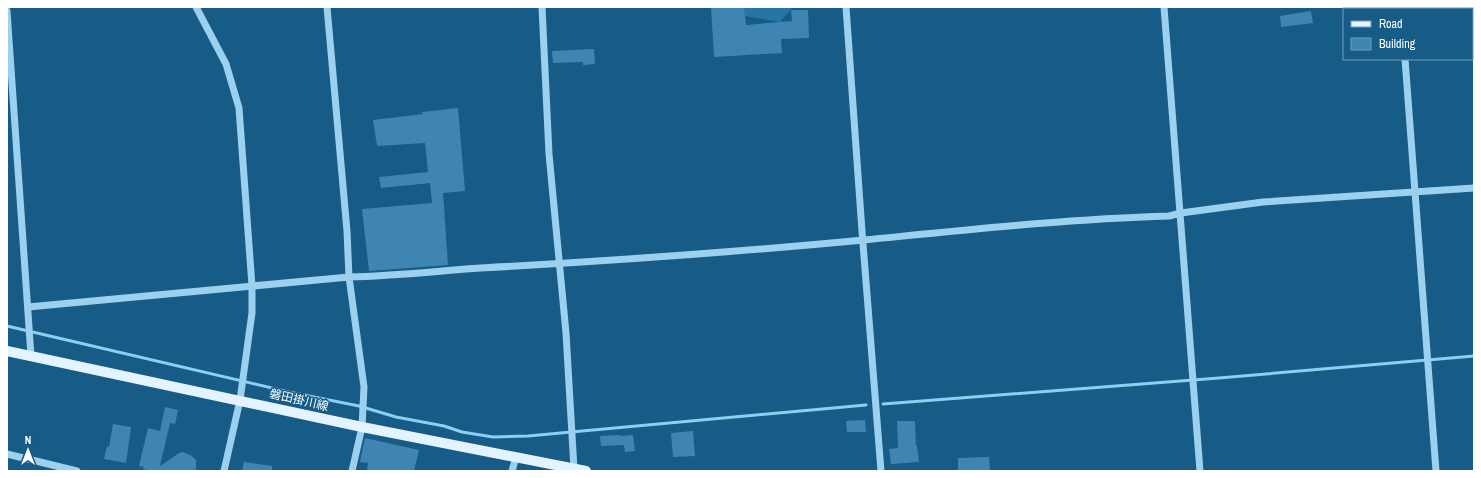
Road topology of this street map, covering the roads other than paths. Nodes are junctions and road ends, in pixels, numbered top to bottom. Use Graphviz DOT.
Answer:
graph roads {
  1 [pos="196,7"];
  2 [pos="327,7"];
  3 [pos="542,7"];
  4 [pos="846,7"];
  5 [pos="1164,7"];
  6 [pos="7,11"];
  7 [pos="1405,60"];
  8 [pos="1474,188"];
  9 [pos="1415,192"];
  10 [pos="1180,213"];
  11 [pos="862,240"];
  12 [pos="558,264"];
  13 [pos="350,277"];
  14 [pos="252,286"];
  15 [pos="28,307"];
  16 [pos="7,351"];
  17 [pos="31,356"];
  18 [pos="240,400"];
  19 [pos="362,427"];
  20 [pos="7,454"];
  21 [pos="516,458"];
  22 [pos="574,469"];
  23 [pos="77,471"];
  24 [pos="224,471"];
  25 [pos="352,471"];
  26 [pos="512,471"];
  27 [pos="586,471"];
  28 [pos="881,471"];
  29 [pos="1200,471"];
  30 [pos="1436,471"];
  1 -- 14 [label="street"];
  2 -- 13 [label="street"];
  3 -- 12 [label="street"];
  4 -- 11 [label="street"];
  5 -- 10 [label="street"];
  6 -- 15 [label="street"];
  7 -- 9 [label="street"];
  8 -- 9 [label="street"];
  9 -- 10 [label="street"];
  9 -- 30 [label="street"];
  10 -- 11 [label="street"];
  10 -- 29 [label="street"];
  11 -- 12 [label="street"];
  11 -- 28 [label="street"];
  12 -- 13 [label="street"];
  12 -- 22 [label="street"];
  13 -- 14 [label="street"];
  13 -- 19 [label="street"];
  14 -- 15 [label="street"];
  14 -- 18 [label="street"];
  15 -- 17 [label="street"];
  16 -- 17 [label="main road, 磐田掛川線"];
  17 -- 18 [label="main road, 磐田掛川線"];
  18 -- 19 [label="main road, 磐田掛川線"];
  18 -- 24 [label="street"];
  19 -- 21 [label="main road, 磐田掛川線"];
  19 -- 25 [label="street"];
  20 -- 23 [label="street"];
  21 -- 22 [label="main road, 磐田掛川線"];
  21 -- 26 [label="street"];
  22 -- 27 [label="main road, 磐田掛川線"];
}
